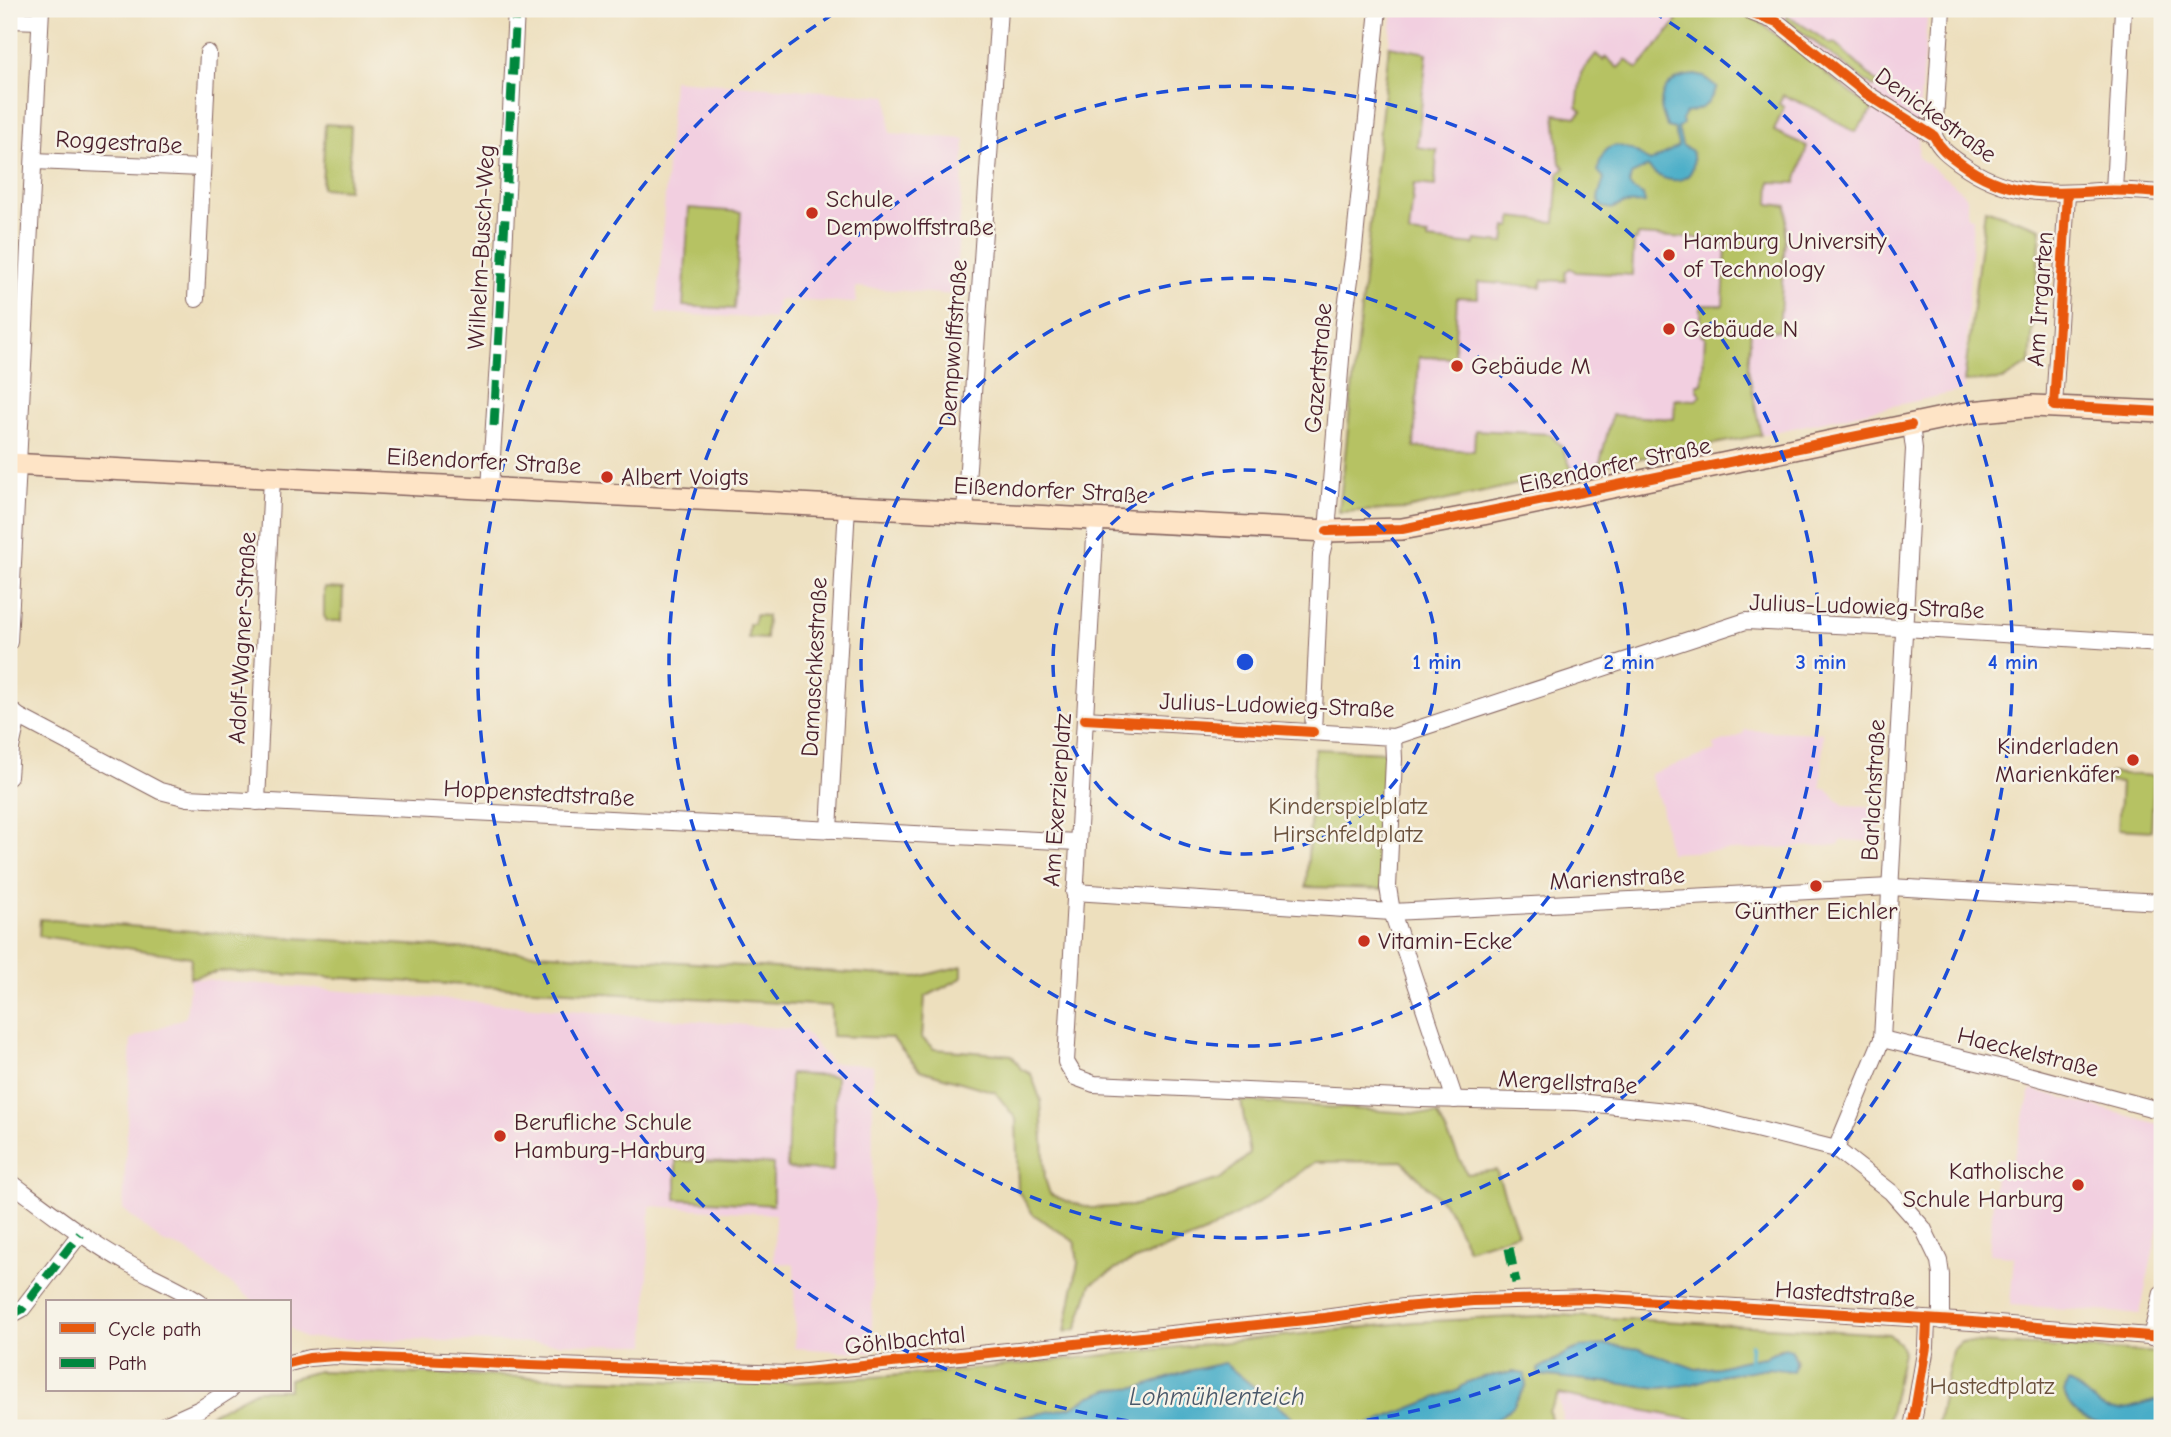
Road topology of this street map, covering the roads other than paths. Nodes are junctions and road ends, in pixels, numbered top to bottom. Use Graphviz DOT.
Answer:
graph roads {
  1 [pos="516,9"];
  2 [pos="999,9"];
  3 [pos="1378,9"];
  4 [pos="1748,9"];
  5 [pos="1942,9"];
  6 [pos="2123,9"];
  7 [pos="41,15"];
  8 [pos="9,20"];
  9 [pos="208,53"];
  10 [pos="1934,136"];
  11 [pos="34,160"];
  12 [pos="202,168"];
  13 [pos="2114,191"];
  14 [pos="2162,193"];
  15 [pos="2067,194"];
  16 [pos="196,299"];
  17 [pos="2054,406"];
  18 [pos="2162,412"];
  19 [pos="1910,425"];
  20 [pos="14,464"];
  21 [pos="272,477"];
  22 [pos="490,488"];
  23 [pos="847,506"];
  24 [pos="965,512"];
  25 [pos="1096,519"];
  26 [pos="1327,531"];
  27 [pos="1905,628"];
  28 [pos="9,642"];
  29 [pos="2162,644"];
  30 [pos="13,712"];
  31 [pos="1085,719"];
  32 [pos="1313,732"];
  33 [pos="1393,737"];
  34 [pos="9,777"];
  35 [pos="257,802"];
  36 [pos="828,830"];
  37 [pos="1077,842"];
  38 [pos="1890,887"];
  39 [pos="1074,892"];
  40 [pos="2162,902"];
  41 [pos="1392,912"];
  42 [pos="1882,1039"];
  43 [pos="1079,1080"];
  44 [pos="1455,1100"];
  45 [pos="2162,1111"];
  46 [pos="1836,1149"];
  47 [pos="9,1181"];
  48 [pos="80,1234"];
  49 [pos="2162,1293"];
  50 [pos="197,1300"];
  51 [pos="1525,1300"];
  52 [pos="9,1317"];
  53 [pos="1934,1320"];
  54 [pos="2157,1337"];
  55 [pos="290,1363"];
  56 [pos="227,1392"];
  57 [pos="158,1428"];
  58 [pos="1912,1428"];
  1 -- 22 [label="street, Wilhelm-Busch-Weg"];
  2 -- 24 [label="street, Dempwolffstraße"];
  3 -- 26 [label="street, Gazertstraße"];
  4 -- 10 [label="street, Denickestraße"];
  5 -- 10 [label="street"];
  6 -- 13 [label="street"];
  7 -- 8 [label="street"];
  7 -- 11 [label="street"];
  9 -- 12 [label="street, Roggestraße"];
  10 -- 15 [label="street, Denickestraße"];
  11 -- 12 [label="street, Roggestraße"];
  11 -- 20 [label="street"];
  12 -- 16 [label="street, Roggestraße"];
  13 -- 14 [label="street, Denickestraße"];
  13 -- 15 [label="street, Denickestraße"];
  15 -- 17 [label="street, Am Irrgarten"];
  17 -- 18 [label="main road, Eißendorfer Straße"];
  17 -- 19 [label="main road, Eißendorfer Straße"];
  19 -- 26 [label="main road, Eißendorfer Straße"];
  19 -- 27 [label="street, Barlachstraße"];
  20 -- 21 [label="main road, Eißendorfer Straße"];
  20 -- 28 [label="street"];
  21 -- 22 [label="main road, Eißendorfer Straße"];
  21 -- 35 [label="street, Adolf-Wagner-Straße"];
  22 -- 23 [label="main road, Eißendorfer Straße"];
  23 -- 24 [label="main road, Eißendorfer Straße"];
  23 -- 36 [label="street, Damaschkestraße"];
  24 -- 25 [label="main road, Eißendorfer Straße"];
  25 -- 26 [label="main road, Eißendorfer Straße"];
  25 -- 31 [label="street, Am Exerzierplatz"];
  26 -- 32 [label="street, Gazertstraße"];
  27 -- 29 [label="street, Julius-Ludowieg-Straße"];
  27 -- 33 [label="street, Julius-Ludowieg-Straße"];
  27 -- 38 [label="street, Barlachstraße"];
  30 -- 34 [label="street, Hoppenstedtstraße"];
  30 -- 35 [label="street, Hoppenstedtstraße"];
  31 -- 32 [label="street, Julius-Ludowieg-Straße"];
  31 -- 37 [label="street, Am Exerzierplatz"];
  32 -- 33 [label="street, Julius-Ludowieg-Straße"];
  33 -- 41 [label="street"];
  35 -- 36 [label="street, Hoppenstedtstraße"];
  36 -- 37 [label="street, Hoppenstedtstraße"];
  37 -- 39 [label="street, Am Exerzierplatz"];
  38 -- 40 [label="street, Marienstraße"];
  38 -- 41 [label="street, Marienstraße"];
  38 -- 42 [label="street, Barlachstraße"];
  39 -- 41 [label="street, Marienstraße"];
  39 -- 43 [label="street, Am Exerzierplatz"];
  41 -- 44 [label="street"];
  42 -- 45 [label="street, Haeckelstraße"];
  42 -- 46 [label="street, Barlachstraße"];
  43 -- 44 [label="street, Mergellstraße"];
  44 -- 46 [label="street, Mergellstraße"];
  46 -- 53 [label="street, Mergellstraße"];
  47 -- 48 [label="street"];
  48 -- 50 [label="street"];
  48 -- 52 [label="street"];
  49 -- 54 [label="street"];
  51 -- 53 [label="street, Hastedtstraße"];
  51 -- 55 [label="street, Göhlbachtal"];
  53 -- 54 [label="street, Hastedtstraße"];
  53 -- 58 [label="street, Mergellstraße"];
  56 -- 57 [label="street"];
}
